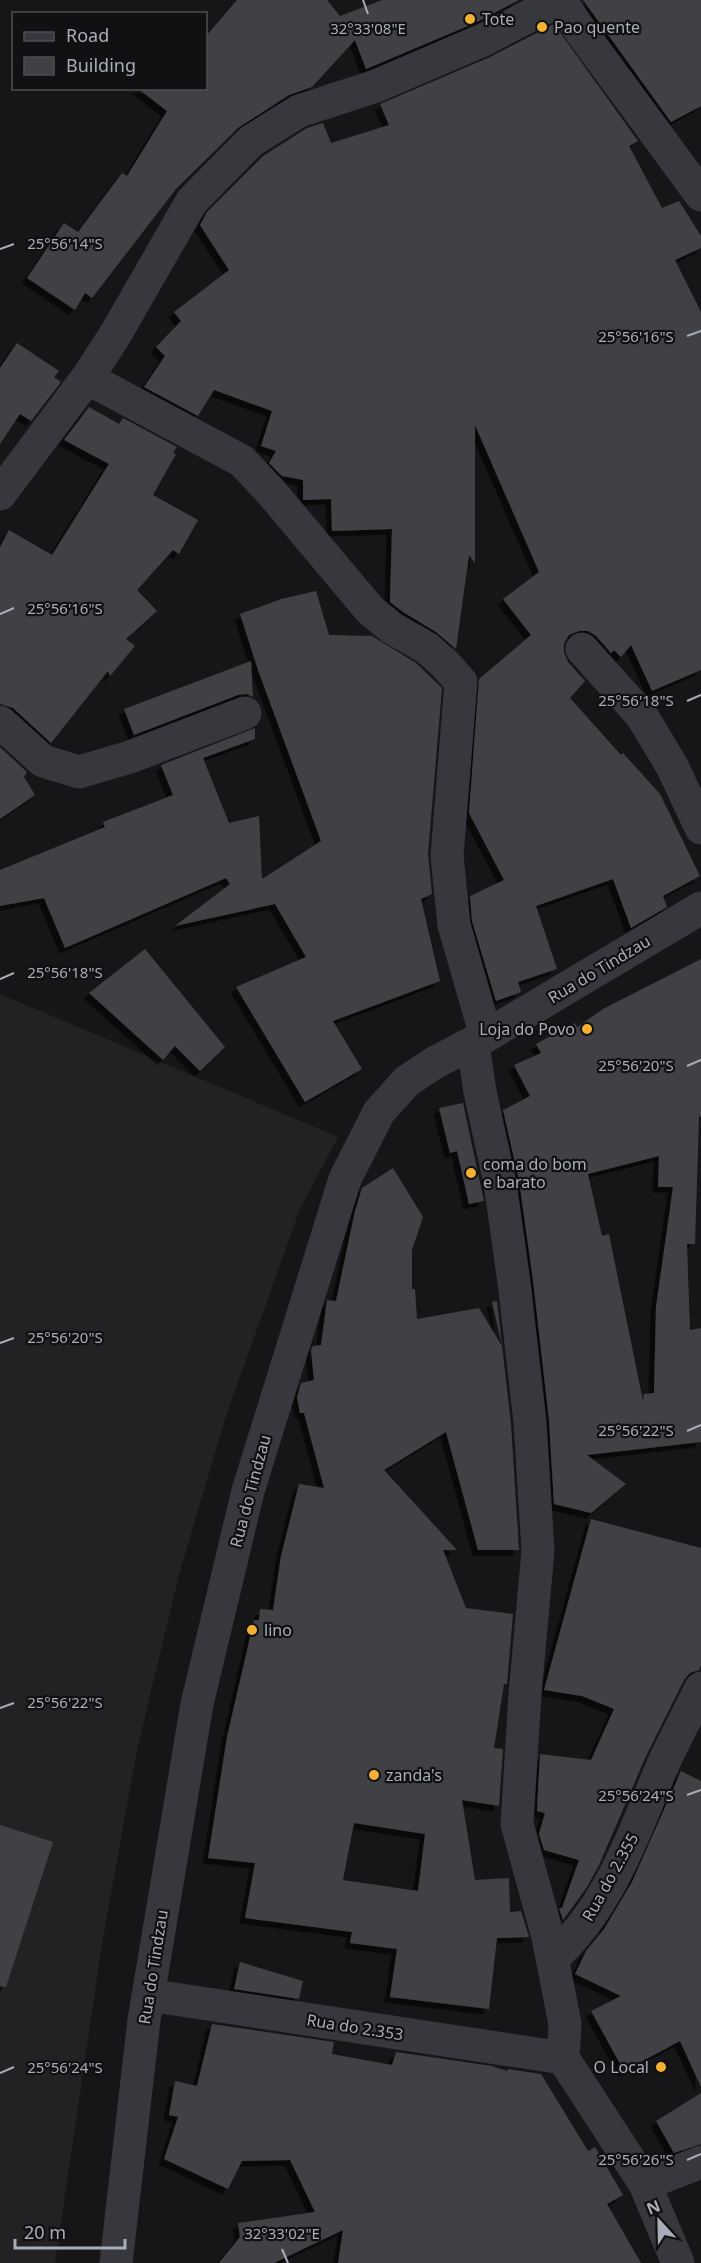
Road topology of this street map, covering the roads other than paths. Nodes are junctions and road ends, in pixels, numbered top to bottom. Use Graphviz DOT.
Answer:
graph roads {
  1 [pos="560,0"];
  2 [pos="701,195"];
  3 [pos="87,378"];
  4 [pos="0,494"];
  5 [pos="582,649"];
  6 [pos="245,713"];
  7 [pos="0,722"];
  8 [pos="701,828"];
  9 [pos="701,908"];
  10 [pos="479,1040"];
  11 [pos="701,1688"];
  12 [pos="552,1959"];
  13 [pos="148,1995"];
  14 [pos="563,2058"];
  15 [pos="701,2162"];
  16 [pos="645,2184"];
  17 [pos="116,2263"];
  18 [pos="678,2263"];
  1 -- 2 [label="street"];
  1 -- 3 [label="street"];
  3 -- 4 [label="street"];
  3 -- 10 [label="street"];
  5 -- 8 [label="street"];
  6 -- 7 [label="street"];
  9 -- 10 [label="street, Rua do Tindzau"];
  10 -- 12 [label="street"];
  10 -- 13 [label="street, Rua do Tindzau"];
  11 -- 12 [label="street, Rua do 2.355"];
  12 -- 14 [label="street"];
  13 -- 14 [label="street, Rua do 2.353"];
  13 -- 17 [label="street, Rua do Tindzau"];
  14 -- 16 [label="street"];
  15 -- 16 [label="street"];
  16 -- 18 [label="street"];
}
